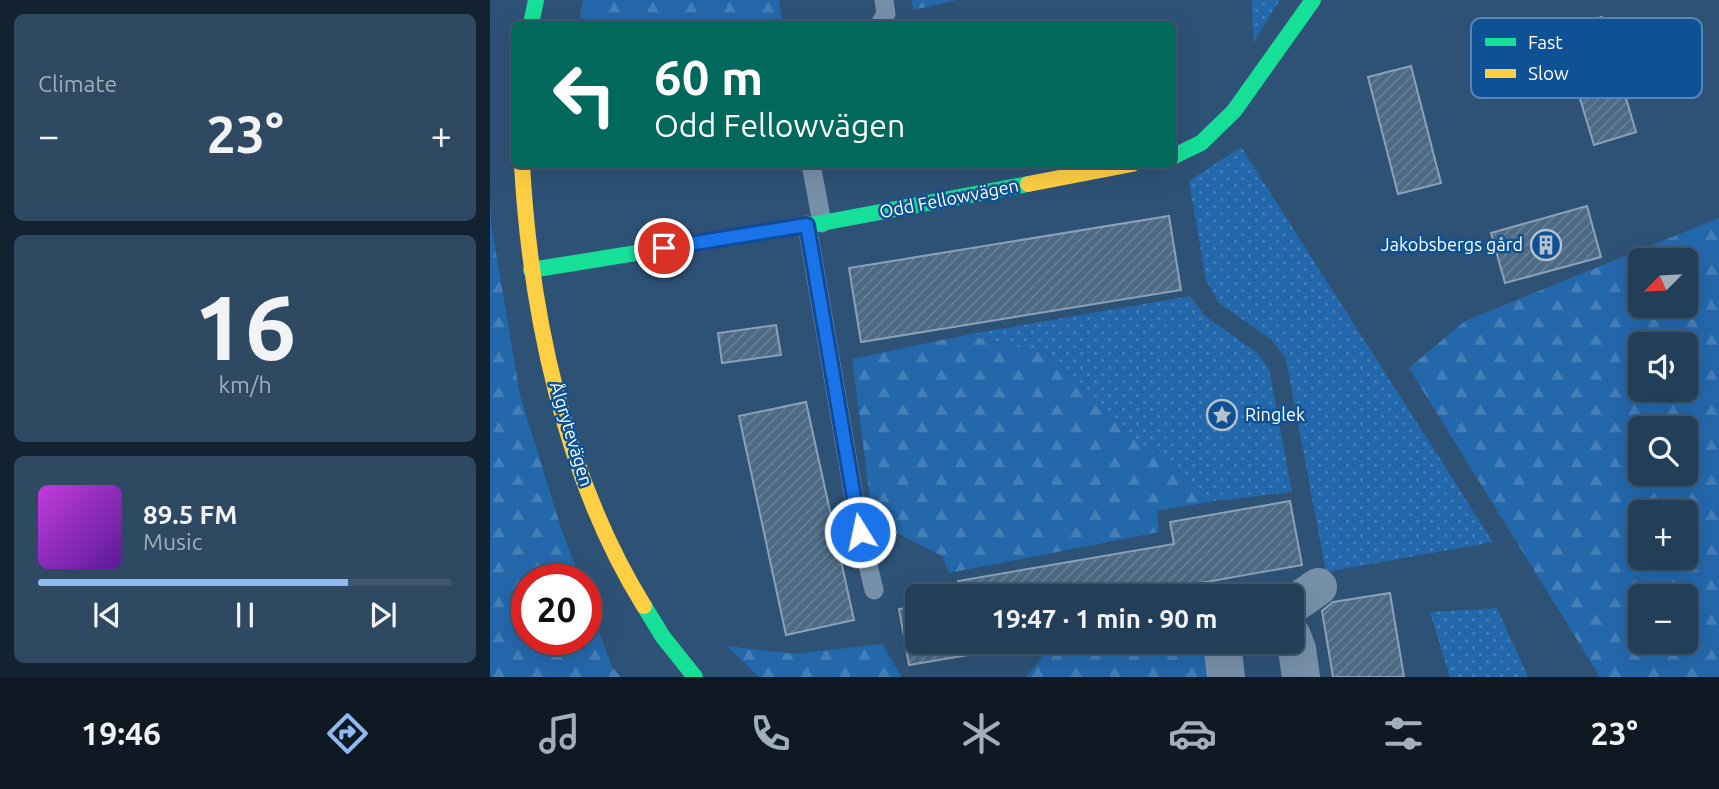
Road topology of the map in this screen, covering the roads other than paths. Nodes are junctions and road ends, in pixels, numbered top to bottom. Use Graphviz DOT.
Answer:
graph roads {
  1 [pos="536,0"];
  2 [pos="884,0"];
  3 [pos="1313,0"];
  4 [pos="532,21"];
  5 [pos="882,21"];
  6 [pos="1176,155"];
  7 [pos="522,168"];
  8 [pos="811,168"];
  9 [pos="1111,168"];
  10 [pos="814,224"];
  11 [pos="531,270"];
  12 [pos="874,590"];
  13 [pos="1223,654"];
  14 [pos="1298,654"];
  15 [pos="695,677"];
  16 [pos="1226,677"];
  17 [pos="1301,677"];
  1 -- 4 [label="street"];
  2 -- 5 [label="lane"];
  3 -- 6 [label="street"];
  7 -- 11 [label="street, Ålgrytevägen"];
  8 -- 10 [label="lane"];
  9 -- 10 [label="street, Odd Fellowvägen"];
  10 -- 11 [label="street, Odd Fellowvägen"];
  10 -- 12 [label="lane"];
  11 -- 15 [label="street, Ålgrytevägen"];
  13 -- 16 [label="street"];
  14 -- 17 [label="street"];
}
